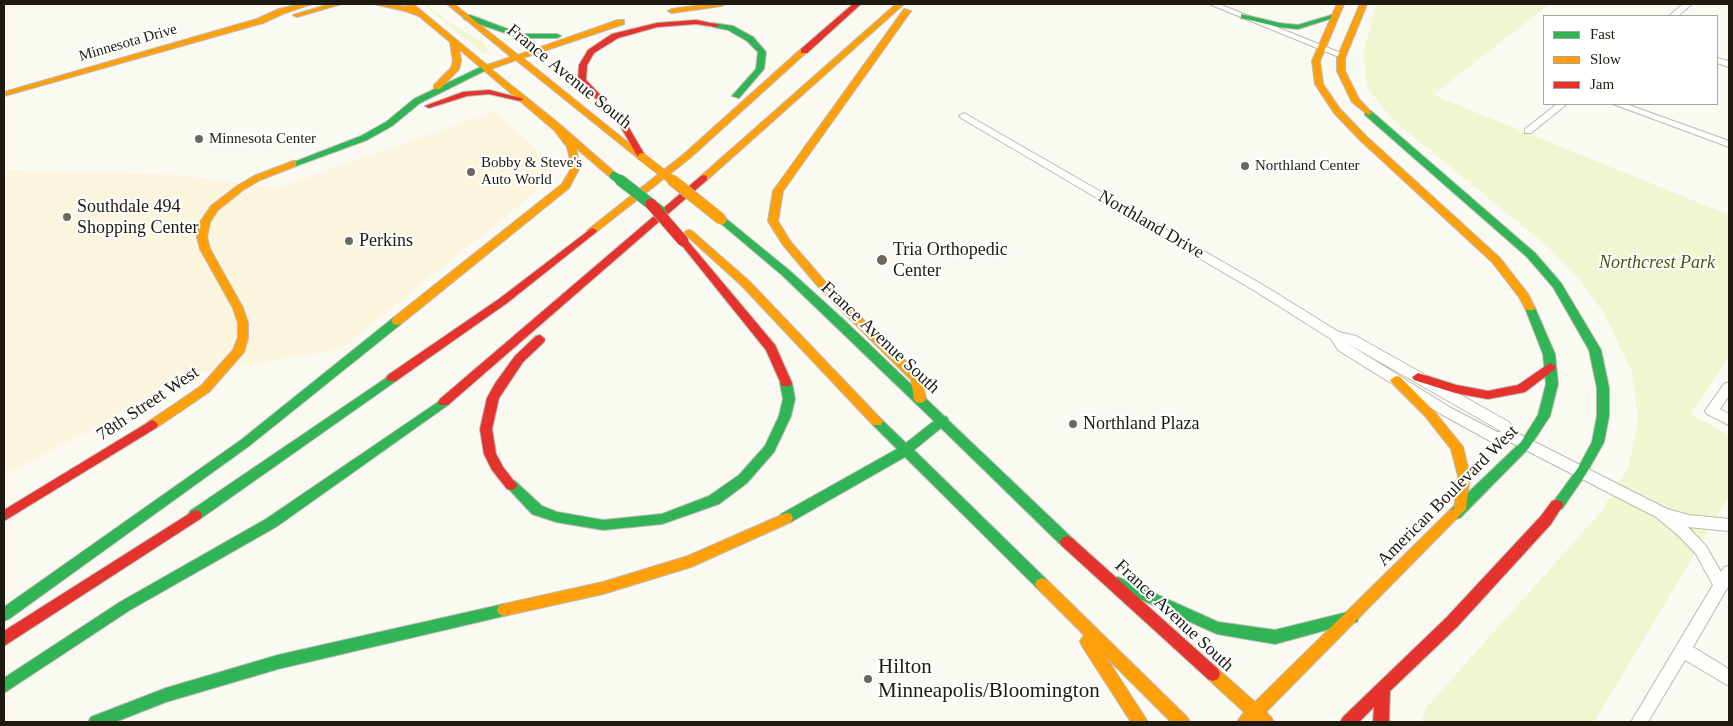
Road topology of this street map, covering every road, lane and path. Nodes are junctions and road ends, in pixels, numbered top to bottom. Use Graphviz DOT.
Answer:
graph roads {
  1 [pos="338,4"];
  2 [pos="348,4"];
  3 [pos="378,4"];
  4 [pos="409,4"];
  5 [pos="450,4"];
  6 [pos="721,4"];
  7 [pos="857,4"];
  8 [pos="900,4"];
  9 [pos="913,4"];
  10 [pos="1212,4"];
  11 [pos="1340,4"];
  12 [pos="1363,4"];
  13 [pos="1688,4"];
  14 [pos="314,6"];
  15 [pos="1674,15"];
  16 [pos="1244,16"];
  17 [pos="1335,16"];
  18 [pos="425,17"];
  19 [pos="467,17"];
  20 [pos="609,26"];
  21 [pos="453,40"];
  22 [pos="1320,47"];
  23 [pos="1342,56"];
  24 [pos="520,59"];
  25 [pos="490,71"];
  26 [pos="4,94"];
  27 [pos="525,101"];
  28 [pos="422,104"];
  29 [pos="1561,105"];
  30 [pos="1621,105"];
  31 [pos="964,116"];
  32 [pos="554,124"];
  33 [pos="1528,131"];
  34 [pos="1729,144"];
  35 [pos="642,157"];
  36 [pos="652,222"];
  37 [pos="597,228"];
  38 [pos="686,237"];
  39 [pos="622,264"];
  40 [pos="550,330"];
  41 [pos="1336,336"];
  42 [pos="1550,366"];
  43 [pos="1418,377"];
  44 [pos="1396,380"];
  45 [pos="1729,387"];
  46 [pos="920,399"];
  47 [pos="943,420"];
  48 [pos="1729,420"];
  49 [pos="1512,437"];
  50 [pos="1525,444"];
  51 [pos="906,450"];
  52 [pos="1582,471"];
  53 [pos="1460,509"];
  54 [pos="1661,513"];
  55 [pos="4,516"];
  56 [pos="1729,525"];
  57 [pos="1725,579"];
  58 [pos="1109,580"];
  59 [pos="1065,609"];
  60 [pos="4,615"];
  61 [pos="1352,616"];
  62 [pos="4,639"];
  63 [pos="1684,650"];
  64 [pos="1729,678"];
  65 [pos="4,686"];
  66 [pos="1383,690"];
  67 [pos="1255,713"];
  68 [pos="96,722"];
  69 [pos="1140,722"];
  70 [pos="1182,722"];
  71 [pos="1245,722"];
  72 [pos="1266,722"];
  73 [pos="1348,722"];
  74 [pos="1381,722"];
  75 [pos="1639,722"];
  1 -- 14 [label="main road, Minnesota Drive"];
  2 -- 14 [label="main road"];
  3 -- 18 [label="main road"];
  4 -- 18 [label="main road"];
  5 -- 19 [label="main road, France Avenue South"];
  6 -- 20 [label="main road"];
  7 -- 37 [label="main road"];
  8 -- 36 [label="main road"];
  9 -- 46 [label="main road"];
  10 -- 16 [label="street"];
  11 -- 17 [label="main road, American Boulevard West"];
  12 -- 23 [label="main road"];
  13 -- 15 [label="street"];
  14 -- 26 [label="main road, Minnesota Drive"];
  16 -- 17 [label="main road"];
  16 -- 22 [label="street"];
  17 -- 22 [label="main road, American Boulevard West"];
  18 -- 21 [label="main road"];
  19 -- 20 [label="main road"];
  19 -- 24 [label="main road, France Avenue South"];
  20 -- 24 [label="main road, 78th Street West"];
  21 -- 25 [label="main road"];
  21 -- 28 [label="main road"];
  22 -- 23 [label="street"];
  22 -- 42 [label="main road, American Boulevard West"];
  23 -- 52 [label="main road"];
  24 -- 25 [label="main road, 78th Street West"];
  24 -- 35 [label="main road, France Avenue South"];
  25 -- 27 [label="main road"];
  25 -- 28 [label="main road, 78th Street West"];
  27 -- 28 [label="main road"];
  27 -- 32 [label="main road"];
  28 -- 55 [label="main road, 78th Street West"];
  29 -- 33 [label="street"];
  30 -- 34 [label="street"];
  31 -- 41 [label="street, Northland Drive"];
  32 -- 38 [label="main road, bridge"];
  32 -- 60 [label="main road"];
  35 -- 37 [label="main road"];
  35 -- 46 [label="main road, France Avenue South, bridge"];
  36 -- 39 [label="main road"];
  36 -- 65 [label="main road"];
  37 -- 62 [label="main road"];
  38 -- 40 [label="main road"];
  38 -- 51 [label="main road"];
  41 -- 43 [label="street, Northland Drive"];
  41 -- 44 [label="street, Northland Drive"];
  42 -- 43 [label="main road"];
  42 -- 50 [label="main road, American Boulevard West"];
  43 -- 49 [label="street, Northland Drive"];
  44 -- 49 [label="street, Northland Drive"];
  44 -- 53 [label="main road"];
  45 -- 48 [label="street"];
  46 -- 47 [label="main road, France Avenue South"];
  47 -- 51 [label="main road"];
  47 -- 58 [label="main road, France Avenue South"];
  49 -- 50 [label="street, Northland Drive"];
  50 -- 52 [label="street, Northland Drive"];
  50 -- 53 [label="main road, American Boulevard West"];
  51 -- 59 [label="main road"];
  51 -- 68 [label="main road"];
  52 -- 54 [label="street, Northland Drive"];
  52 -- 66 [label="main road"];
  53 -- 61 [label="main road, American Boulevard West"];
  54 -- 56 [label="street"];
  54 -- 57 [label="street"];
  57 -- 63 [label="street"];
  58 -- 61 [label="main road"];
  58 -- 67 [label="main road, France Avenue South"];
  59 -- 69 [label="main road"];
  59 -- 70 [label="main road"];
  61 -- 67 [label="main road, American Boulevard West"];
  63 -- 64 [label="street"];
  63 -- 75 [label="street"];
  66 -- 73 [label="main road"];
  66 -- 74 [label="main road"];
  67 -- 71 [label="main road, American Boulevard West"];
  67 -- 72 [label="main road, France Avenue South"];
}
